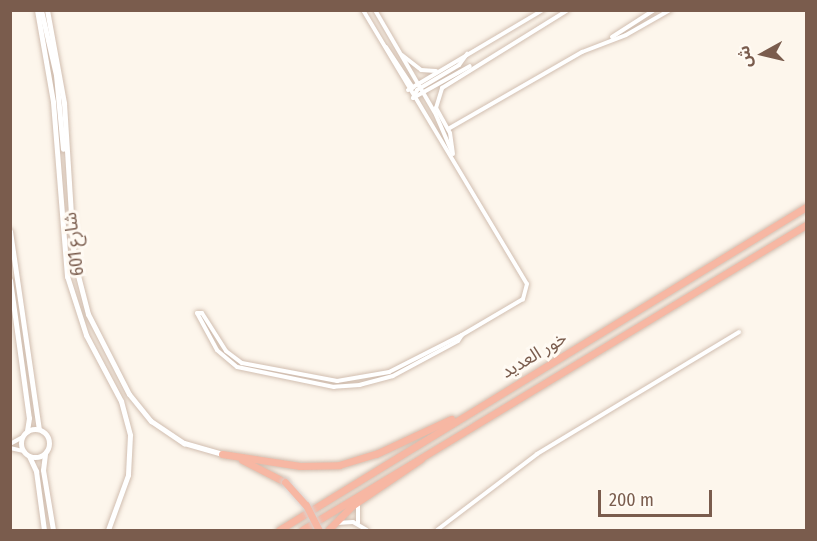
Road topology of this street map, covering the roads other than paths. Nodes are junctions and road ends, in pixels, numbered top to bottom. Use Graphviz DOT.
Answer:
graph roads {
  1 [pos="36,10"];
  2 [pos="363,10"];
  3 [pos="375,10"];
  4 [pos="543,10"];
  5 [pos="568,10"];
  6 [pos="654,10"];
  7 [pos="670,10"];
  8 [pos="46,11"];
  9 [pos="611,38"];
  10 [pos="399,54"];
  11 [pos="468,54"];
  12 [pos="474,66"];
  13 [pos="440,70"];
  14 [pos="416,89"];
  15 [pos="413,98"];
  16 [pos="448,129"];
  17 [pos="453,154"];
  18 [pos="459,166"];
  19 [pos="807,206"];
  20 [pos="807,225"];
  21 [pos="10,231"];
  22 [pos="10,280"];
  23 [pos="739,332"];
  24 [pos="462,335"];
  25 [pos="470,412"];
  26 [pos="39,429"];
  27 [pos="27,431"];
  28 [pos="21,438"];
  29 [pos="10,446"];
  30 [pos="23,451"];
  31 [pos="45,454"];
  32 [pos="222,454"];
  33 [pos="424,454"];
  34 [pos="29,456"];
  35 [pos="358,502"];
  36 [pos="334,524"];
  37 [pos="358,524"];
  38 [pos="44,531"];
  39 [pos="53,531"];
  40 [pos="108,531"];
  41 [pos="279,531"];
  42 [pos="302,531"];
  43 [pos="319,531"];
  44 [pos="328,531"];
  45 [pos="367,531"];
  46 [pos="437,531"];
  1 -- 40 [label="main road, شارع 601"];
  2 -- 14 [label="street"];
  3 -- 10 [label="street"];
  4 -- 11 [label="street"];
  5 -- 12 [label="street"];
  6 -- 9 [label="street"];
  7 -- 9 [label="street"];
  8 -- 32 [label="main road, شارع 601"];
  9 -- 16 [label="street"];
  10 -- 13 [label="street"];
  10 -- 14 [label="street"];
  11 -- 13 [label="street"];
  11 -- 14 [label="street"];
  12 -- 14 [label="street"];
  12 -- 16 [label="street"];
  13 -- 14 [label="street"];
  14 -- 15 [label="street"];
  14 -- 15 [label="street"];
  14 -- 17 [label="street"];
  15 -- 18 [label="street"];
  16 -- 17 [label="street"];
  17 -- 18 [label="street"];
  18 -- 24 [label="street"];
  19 -- 25 [label="highway, خور العديد"];
  20 -- 33 [label="highway, خور العديد"];
  21 -- 26 [label="main road"];
  22 -- 27 [label="main road"];
  23 -- 46 [label="street"];
  24 -- 24 [label="street"];
  25 -- 32 [label="highway"];
  25 -- 41 [label="highway, خور العديد"];
  26 -- 27 [label="main road"];
  26 -- 31 [label="main road"];
  27 -- 28 [label="main road"];
  28 -- 29 [label="street"];
  28 -- 30 [label="main road"];
  29 -- 30 [label="street"];
  30 -- 34 [label="main road"];
  31 -- 34 [label="main road"];
  31 -- 39 [label="main road"];
  32 -- 43 [label="highway, bridge"];
  33 -- 35 [label="highway"];
  33 -- 42 [label="highway, خور العديد"];
  34 -- 38 [label="main road"];
  35 -- 36 [label="highway"];
  35 -- 37 [label="street"];
  36 -- 37 [label="street"];
  36 -- 44 [label="highway"];
  37 -- 45 [label="street"];
}
